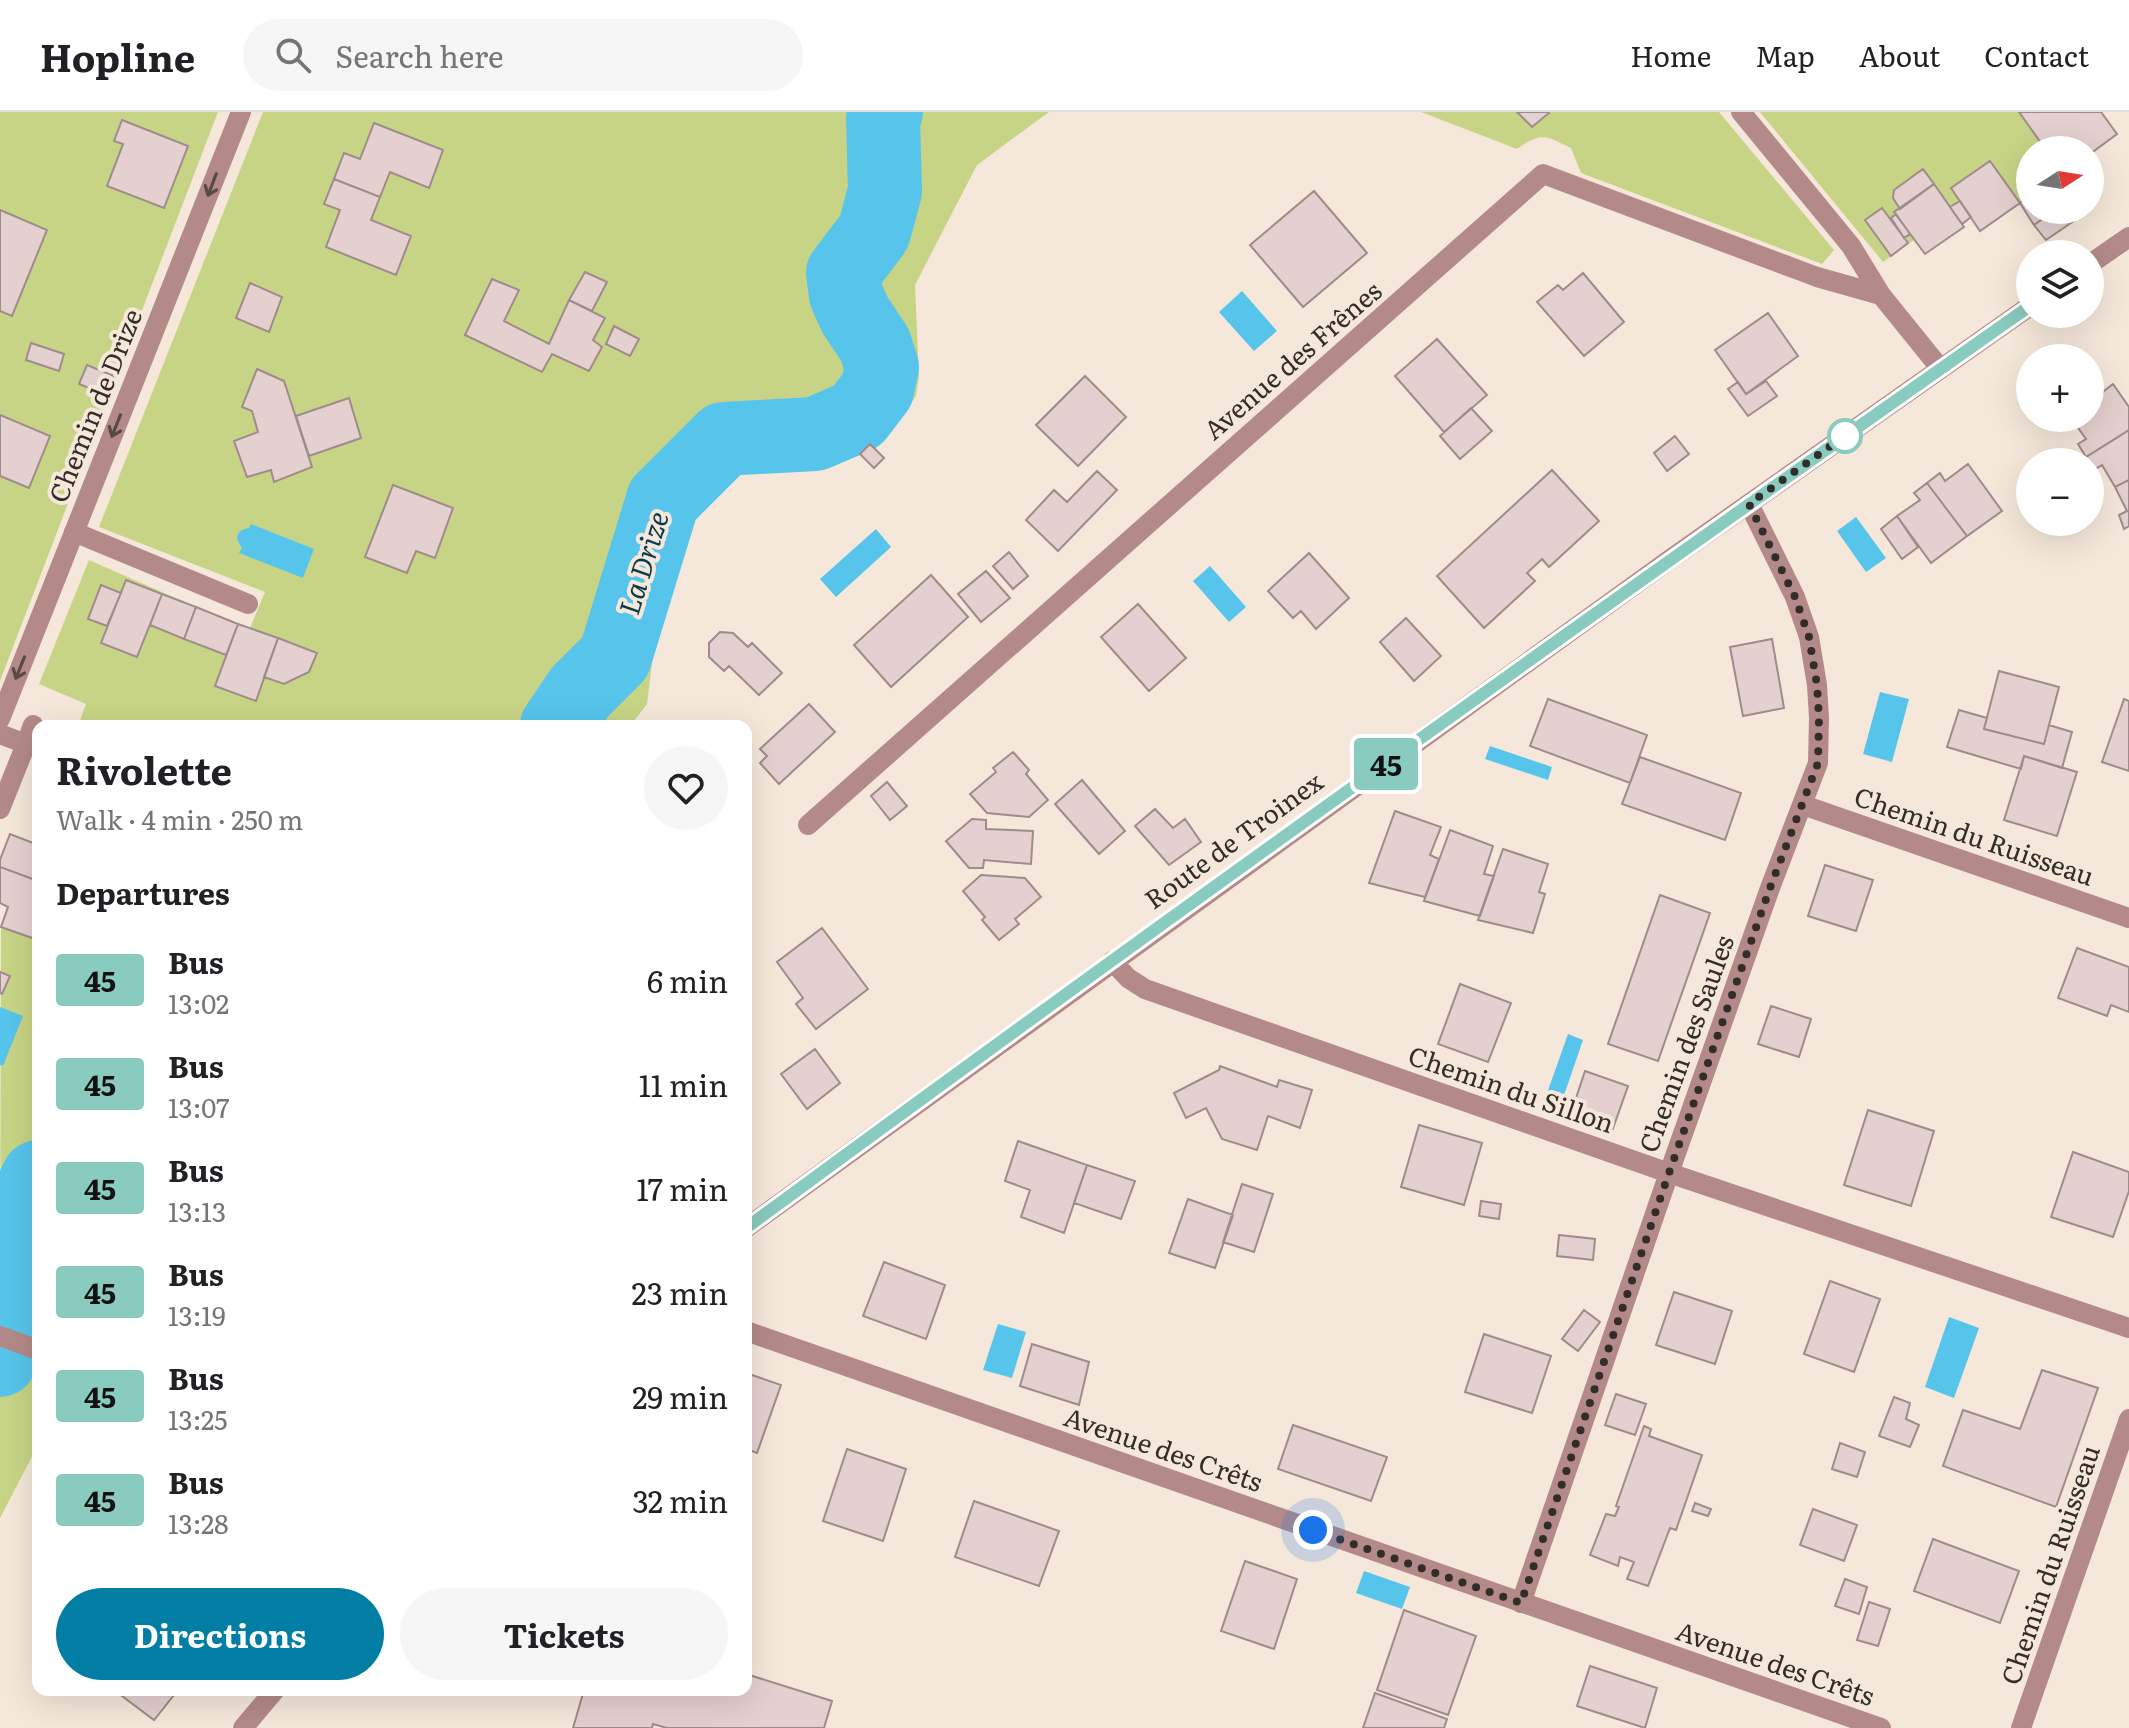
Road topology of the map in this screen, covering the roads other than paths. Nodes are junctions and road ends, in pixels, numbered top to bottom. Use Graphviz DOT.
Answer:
graph roads {
  1 [pos="241,112"];
  2 [pos="1741,112"];
  3 [pos="2129,237"];
  4 [pos="2104,254"];
  5 [pos="1881,295"];
  6 [pos="2016,316"];
  7 [pos="1940,368"];
  8 [pos="1749,504"];
  9 [pos="74,532"];
  10 [pos="248,604"];
  11 [pos="0,719"];
  12 [pos="0,734"];
  13 [pos="1803,805"];
  14 [pos="0,809"];
  15 [pos="808,825"];
  16 [pos="2129,918"];
  17 [pos="1112,961"];
  18 [pos="1669,1173"];
  19 [pos="752,1224"];
  20 [pos="2129,1328"];
  21 [pos="752,1333"];
  22 [pos="0,1336"];
  23 [pos="32,1348"];
  24 [pos="2129,1419"];
  25 [pos="1521,1603"];
  26 [pos="270,1696"];
  27 [pos="243,1728"];
  28 [pos="1881,1728"];
  29 [pos="2021,1728"];
  1 -- 9 [label="street, Chemin de Drize, one-way"];
  2 -- 5 [label="street"];
  3 -- 4 [label="street"];
  5 -- 7 [label="street"];
  5 -- 15 [label="street, Avenue des Frênes"];
  6 -- 7 [label="street, Route de Troinex"];
  7 -- 8 [label="street, Route de Troinex"];
  8 -- 13 [label="street, Chemin des Saules"];
  8 -- 17 [label="street, Route de Troinex"];
  9 -- 10 [label="street"];
  9 -- 11 [label="street, Chemin de Drize, one-way"];
  12 -- 14 [label="street"];
  13 -- 16 [label="street, Chemin du Ruisseau"];
  13 -- 18 [label="street, Chemin des Saules"];
  17 -- 18 [label="street, Chemin du Sillon"];
  17 -- 19 [label="street, Route de Troinex"];
  18 -- 20 [label="street, Chemin du Sillon"];
  18 -- 25 [label="street, Chemin des Saules"];
  21 -- 25 [label="street, Avenue des Crêts"];
  22 -- 23 [label="street"];
  24 -- 29 [label="street, Chemin du Ruisseau"];
  25 -- 28 [label="street, Avenue des Crêts"];
  26 -- 27 [label="street"];
}
